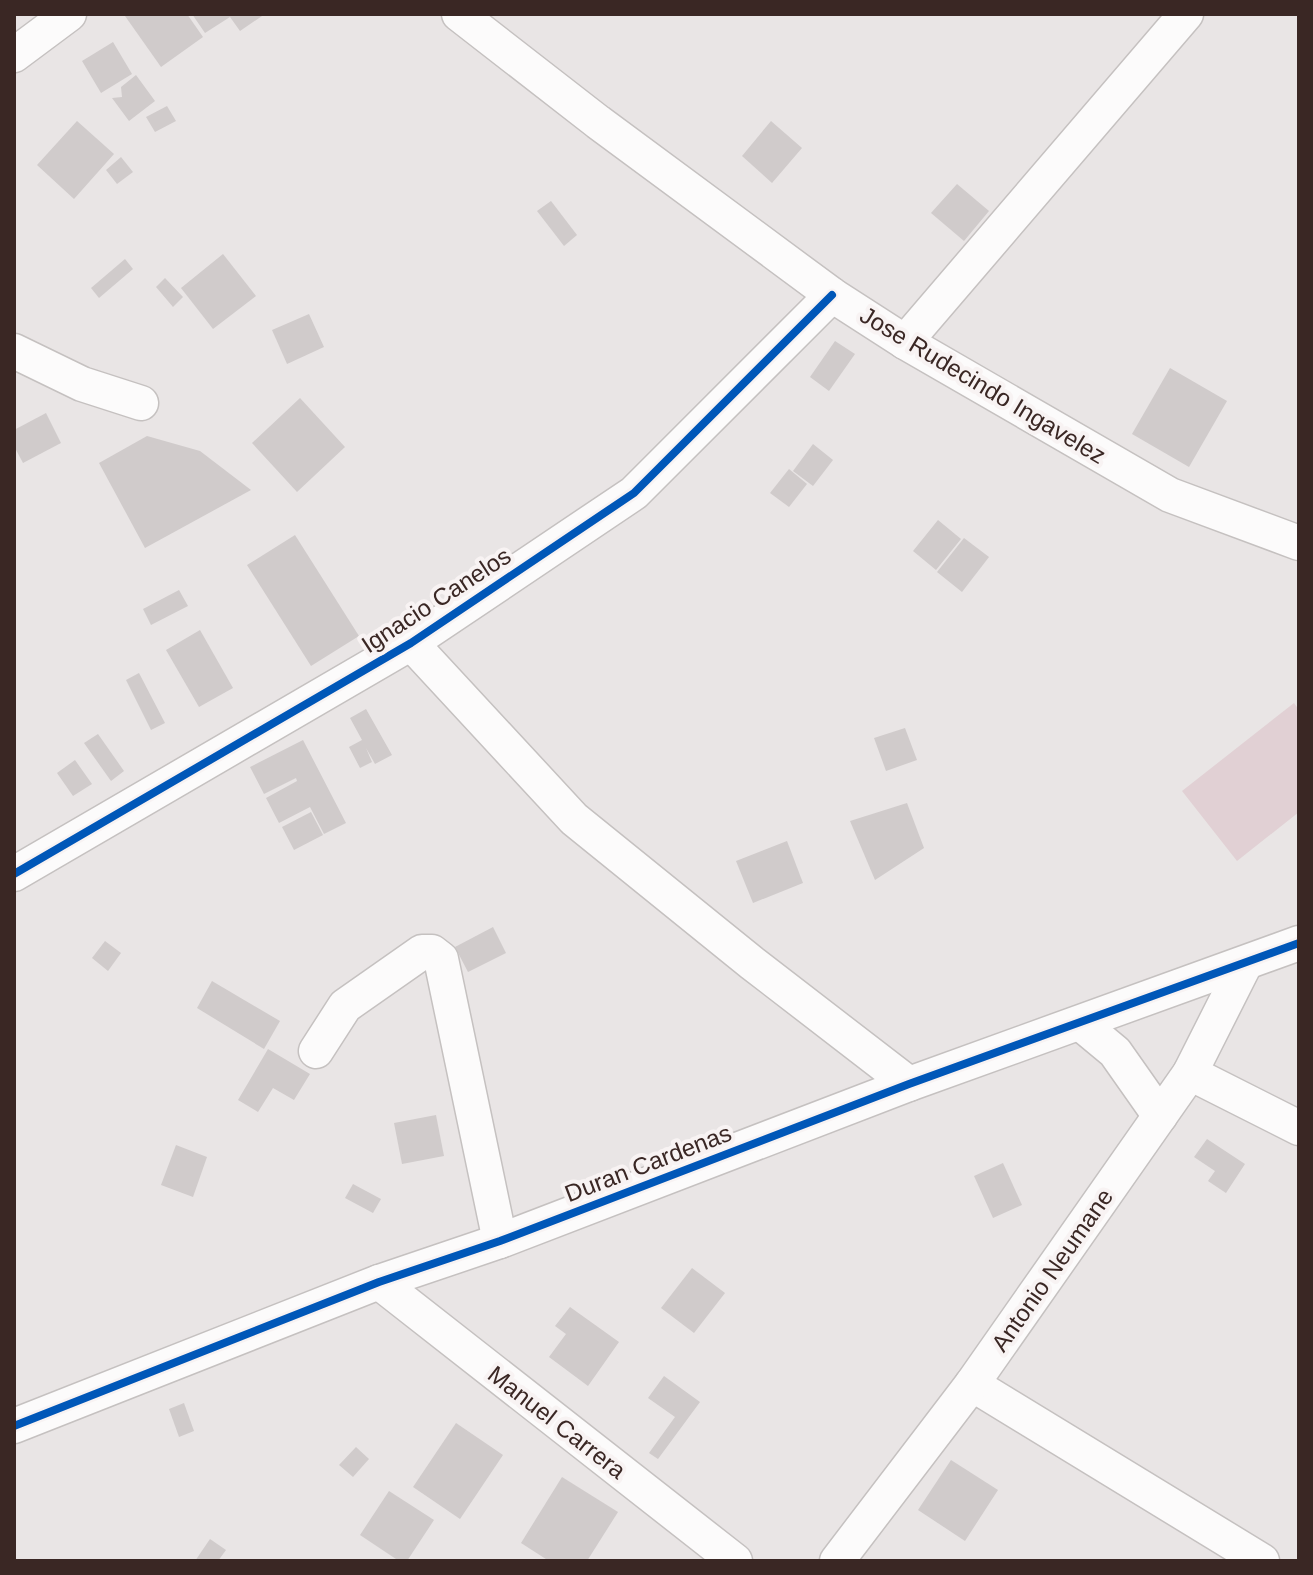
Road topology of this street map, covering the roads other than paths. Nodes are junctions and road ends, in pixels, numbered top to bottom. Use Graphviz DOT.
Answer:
graph roads {
  1 [pos="69,14"];
  2 [pos="459,14"];
  3 [pos="1186,14"];
  4 [pos="14,55"];
  5 [pos="832,295"];
  6 [pos="905,342"];
  7 [pos="14,351"];
  8 [pos="141,403"];
  9 [pos="1299,543"];
  10 [pos="411,643"];
  11 [pos="14,874"];
  12 [pos="1299,943"];
  13 [pos="1245,964"];
  14 [pos="1080,1023"];
  15 [pos="316,1051"];
  16 [pos="1190,1073"];
  17 [pos="909,1084"];
  18 [pos="1160,1116"];
  19 [pos="1299,1128"];
  20 [pos="500,1241"];
  21 [pos="379,1282"];
  22 [pos="972,1384"];
  23 [pos="14,1426"];
  24 [pos="735,1561"];
  25 [pos="837,1561"];
  26 [pos="1262,1561"];
  1 -- 4 [label="street"];
  2 -- 5 [label="street, Jose Rudecindo Ingavelez"];
  3 -- 6 [label="street"];
  5 -- 6 [label="street, Jose Rudecindo Ingavelez"];
  5 -- 10 [label="street, Ignacio Canelos"];
  6 -- 9 [label="street, Jose Rudecindo Ingavelez"];
  7 -- 8 [label="street"];
  10 -- 11 [label="street, Ignacio Canelos"];
  10 -- 17 [label="street, Ignacio Canelos"];
  12 -- 13 [label="street, Duran Cardenas"];
  13 -- 14 [label="street, Duran Cardenas"];
  13 -- 16 [label="street, Antonio Neumane"];
  14 -- 17 [label="street, Duran Cardenas"];
  14 -- 18 [label="street"];
  15 -- 20 [label="street"];
  16 -- 18 [label="street, Antonio Neumane"];
  16 -- 19 [label="street"];
  17 -- 20 [label="street, Duran Cardenas"];
  18 -- 22 [label="street, Antonio Neumane"];
  20 -- 21 [label="street, Duran Cardenas"];
  21 -- 23 [label="street, Duran Cardenas"];
  21 -- 24 [label="street, Manuel Carrera"];
  22 -- 25 [label="street, Antonio Neumane"];
  22 -- 26 [label="street"];
}
